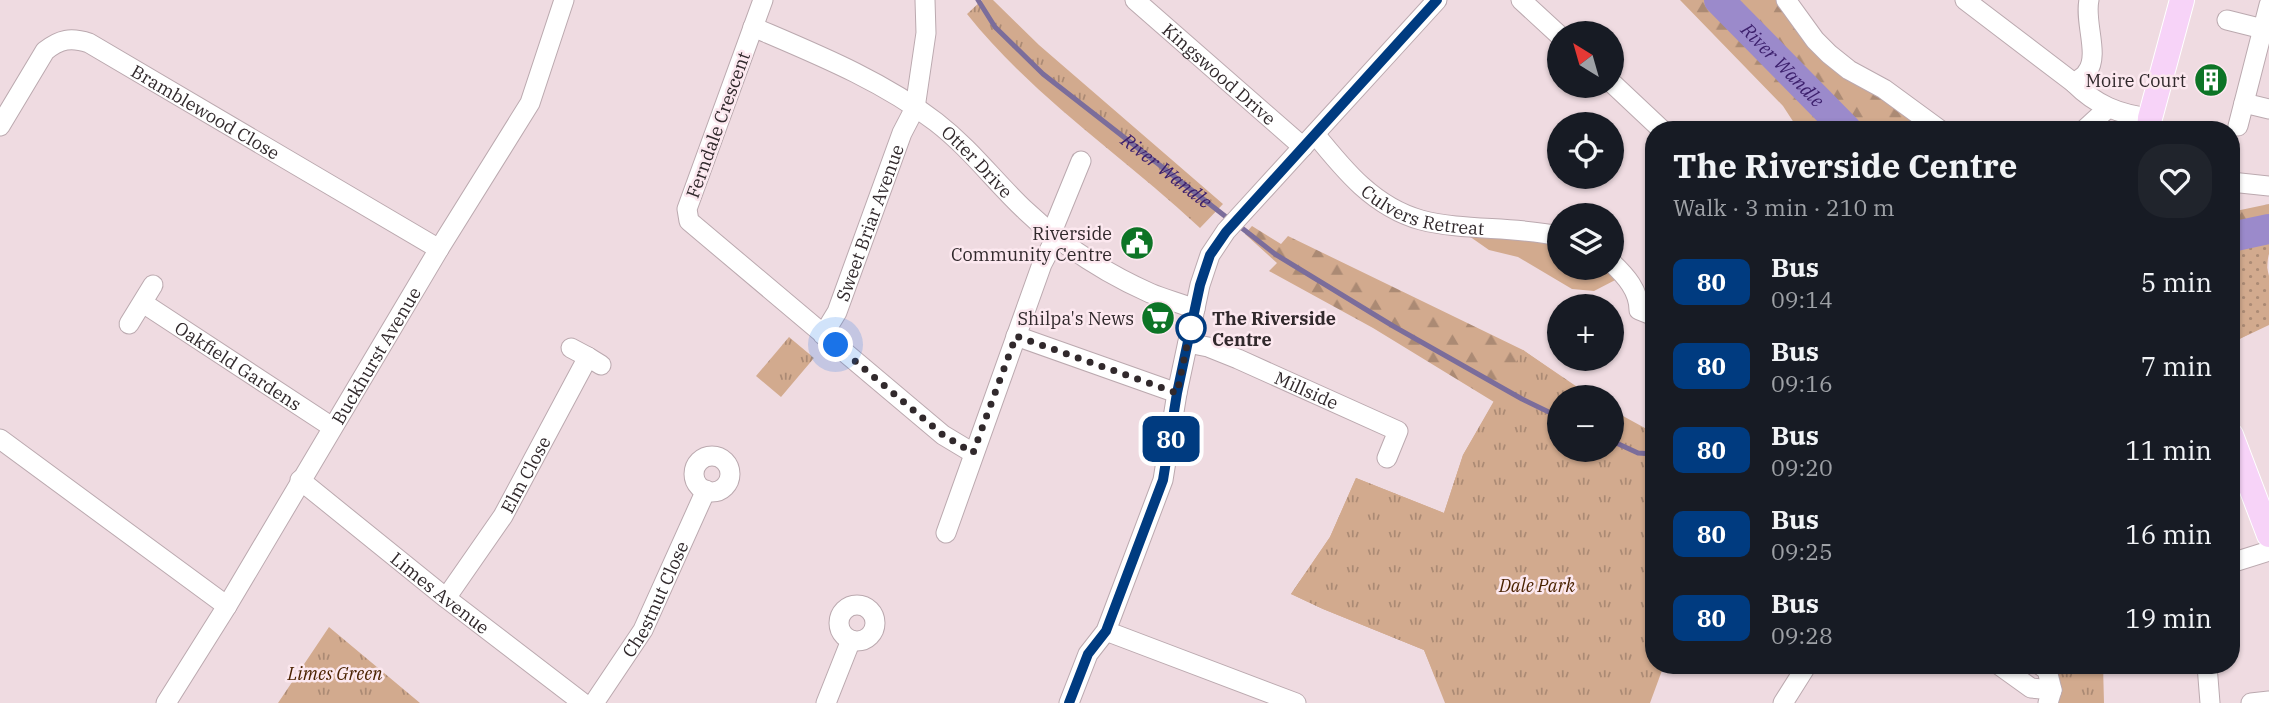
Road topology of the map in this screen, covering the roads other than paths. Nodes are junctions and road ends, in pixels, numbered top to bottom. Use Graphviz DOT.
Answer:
graph roads {
  1 [pos="564,0"];
  2 [pos="762,0"];
  3 [pos="925,0"];
  4 [pos="1135,0"];
  5 [pos="1437,0"];
  6 [pos="1521,0"];
  7 [pos="1786,0"];
  8 [pos="1965,0"];
  9 [pos="2089,0"];
  10 [pos="2182,0"];
  11 [pos="2269,5"];
  12 [pos="2227,20"];
  13 [pos="1547,24"];
  14 [pos="752,27"];
  15 [pos="2263,29"];
  16 [pos="2074,83"];
  17 [pos="1624,94"];
  18 [pos="2244,103"];
  19 [pos="915,107"];
  20 [pos="2108,108"];
  21 [pos="2269,110"];
  22 [pos="1652,121"];
  23 [pos="1928,121"];
  24 [pos="2094,121"];
  25 [pos="2142,121"];
  26 [pos="2151,121"];
  27 [pos="2239,121"];
  28 [pos="0,126"];
  29 [pos="1309,141"];
  30 [pos="1081,161"];
  31 [pos="2240,183"];
  32 [pos="2269,186"];
  33 [pos="1547,233"];
  34 [pos="1053,234"];
  35 [pos="439,249"];
  36 [pos="1624,277"];
  37 [pos="153,285"];
  38 [pos="143,303"];
  39 [pos="1195,309"];
  40 [pos="1645,312"];
  41 [pos="129,324"];
  42 [pos="823,335"];
  43 [pos="1016,336"];
  44 [pos="1188,344"];
  45 [pos="587,357"];
  46 [pos="1177,393"];
  47 [pos="332,427"];
  48 [pos="0,439"];
  49 [pos="973,453"];
  50 [pos="1387,458"];
  51 [pos="2240,459"];
  52 [pos="300,481"];
  53 [pos="706,490"];
  54 [pos="946,533"];
  55 [pos="2269,535"];
  56 [pos="2269,551"];
  57 [pos="2240,560"];
  58 [pos="446,598"];
  59 [pos="227,606"];
  60 [pos="1106,631"];
  61 [pos="851,640"];
  62 [pos="1801,674"];
  63 [pos="2012,674"];
  64 [pos="2048,674"];
  65 [pos="2208,674"];
  66 [pos="2050,696"];
  67 [pos="2269,701"];
  68 [pos="166,703"];
  69 [pos="583,703"];
  70 [pos="594,703"];
  71 [pos="826,703"];
  72 [pos="1069,703"];
  73 [pos="1296,703"];
  74 [pos="1783,703"];
  75 [pos="2210,703"];
  76 [pos="2251,703"];
  1 -- 35 [label="street, Buckhurst Avenue"];
  2 -- 14 [label="street, Ferndale Crescent"];
  3 -- 19 [label="street, Sweet Briar Avenue"];
  4 -- 29 [label="street, Kingswood Drive"];
  5 -- 29 [label="street"];
  6 -- 13 [label="street"];
  7 -- 23 [label="street"];
  8 -- 16 [label="street"];
  9 -- 16 [label="street"];
  10 -- 26 [label="main road"];
  11 -- 15 [label="street"];
  12 -- 15 [label="street"];
  14 -- 19 [label="street, Otter Drive"];
  14 -- 42 [label="street, Ferndale Crescent"];
  15 -- 18 [label="street"];
  16 -- 20 [label="street"];
  17 -- 22 [label="street"];
  18 -- 21 [label="street"];
  18 -- 27 [label="street"];
  19 -- 34 [label="street, Otter Drive"];
  19 -- 42 [label="street, Sweet Briar Avenue"];
  20 -- 24 [label="street"];
  20 -- 25 [label="street"];
  28 -- 35 [label="street, Bramblewood Close"];
  29 -- 33 [label="street, Culvers Retreat"];
  29 -- 39 [label="street"];
  30 -- 34 [label="street"];
  31 -- 32 [label="street"];
  34 -- 39 [label="street, Otter Drive"];
  34 -- 43 [label="street"];
  35 -- 47 [label="street, Buckhurst Avenue"];
  36 -- 40 [label="street"];
  37 -- 38 [label="street"];
  38 -- 41 [label="street"];
  38 -- 47 [label="street, Oakfield Gardens"];
  39 -- 44 [label="street"];
  42 -- 49 [label="street, Ferndale Crescent"];
  43 -- 46 [label="street"];
  43 -- 49 [label="street"];
  44 -- 46 [label="street"];
  44 -- 50 [label="street, Millside"];
  45 -- 58 [label="street, Elm Close"];
  46 -- 60 [label="street"];
  47 -- 52 [label="street, Buckhurst Avenue"];
  48 -- 59 [label="street"];
  49 -- 54 [label="street"];
  51 -- 55 [label="main road"];
  52 -- 58 [label="street, Limes Avenue"];
  52 -- 59 [label="street, Buckhurst Avenue"];
  53 -- 70 [label="street, Chestnut Close"];
  56 -- 57 [label="street"];
  58 -- 69 [label="street, Limes Avenue"];
  59 -- 68 [label="street, Buckhurst Avenue"];
  60 -- 72 [label="street"];
  60 -- 73 [label="street"];
  61 -- 71 [label="street"];
  62 -- 74 [label="street"];
  63 -- 66 [label="street"];
  64 -- 66 [label="street"];
  65 -- 75 [label="street"];
  67 -- 76 [label="street"];
}
